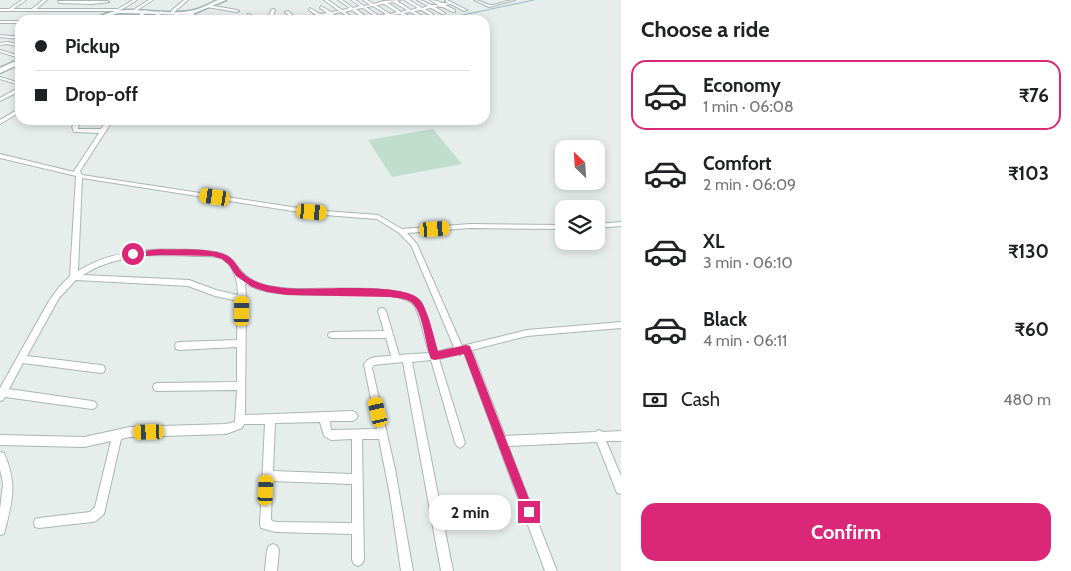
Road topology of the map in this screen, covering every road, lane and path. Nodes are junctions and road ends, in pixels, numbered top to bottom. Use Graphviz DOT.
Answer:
graph roads {
  1 [pos="24,0"];
  2 [pos="45,0"];
  3 [pos="135,0"];
  4 [pos="150,0"];
  5 [pos="175,0"];
  6 [pos="185,0"];
  7 [pos="202,0"];
  8 [pos="219,0"];
  9 [pos="223,0"];
  10 [pos="340,0"];
  11 [pos="353,0"];
  12 [pos="365,0"];
  13 [pos="379,0"];
  14 [pos="395,0"];
  15 [pos="406,0"];
  16 [pos="419,0"];
  17 [pos="432,0"];
  18 [pos="446,0"];
  19 [pos="476,0"];
  20 [pos="484,0"];
  21 [pos="509,0"];
  22 [pos="60,1"];
  23 [pos="328,1"];
  24 [pos="93,2"];
  25 [pos="107,2"];
  26 [pos="495,2"];
  27 [pos="383,3"];
  28 [pos="452,3"];
  29 [pos="211,4"];
  30 [pos="373,5"];
  31 [pos="441,5"];
  32 [pos="321,7"];
  33 [pos="363,7"];
  34 [pos="431,7"];
  35 [pos="310,9"];
  36 [pos="352,9"];
  37 [pos="421,9"];
  38 [pos="0,10"];
  39 [pos="11,10"];
  40 [pos="32,10"];
  41 [pos="50,10"];
  42 [pos="85,10"];
  43 [pos="135,10"];
  44 [pos="273,10"];
  45 [pos="465,10"];
  46 [pos="117,11"];
  47 [pos="146,11"];
  48 [pos="237,11"];
  49 [pos="342,11"];
  50 [pos="411,11"];
  51 [pos="161,12"];
  52 [pos="172,12"];
  53 [pos="192,12"];
  54 [pos="287,12"];
  55 [pos="454,12"];
  56 [pos="179,13"];
  57 [pos="330,13"];
  58 [pos="400,13"];
  59 [pos="444,14"];
  60 [pos="106,15"];
  61 [pos="108,15"];
  62 [pos="141,15"];
  63 [pos="157,15"];
  64 [pos="176,15"];
  65 [pos="272,15"];
  66 [pos="290,15"];
  67 [pos="319,15"];
  68 [pos="333,15"];
  69 [pos="347,15"];
  70 [pos="359,15"];
  71 [pos="375,15"];
  72 [pos="390,15"];
  73 [pos="404,15"];
  74 [pos="418,15"];
  75 [pos="432,15"];
  76 [pos="0,22"];
  77 [pos="9,22"];
  78 [pos="15,22"];
  79 [pos="0,29"];
  80 [pos="0,36"];
  81 [pos="15,36"];
  82 [pos="0,44"];
  83 [pos="15,45"];
  84 [pos="0,51"];
  85 [pos="15,57"];
  86 [pos="15,62"];
  87 [pos="0,70"];
  88 [pos="0,78"];
  89 [pos="15,82"];
  90 [pos="15,92"];
  91 [pos="0,100"];
  92 [pos="15,113"];
  93 [pos="0,122"];
  94 [pos="76,125"];
  95 [pos="106,125"];
  96 [pos="102,131"];
  97 [pos="0,156"];
  98 [pos="78,174"];
  99 [pos="621,224"];
  100 [pos="605,225"];
  101 [pos="555,227"];
  102 [pos="401,231"];
  103 [pos="239,274"];
  104 [pos="74,277"];
  105 [pos="242,299"];
  106 [pos="382,312"];
  107 [pos="621,325"];
  108 [pos="389,334"];
  109 [pos="332,335"];
  110 [pos="241,343"];
  111 [pos="179,346"];
  112 [pos="463,350"];
  113 [pos="435,356"];
  114 [pos="21,359"];
  115 [pos="401,359"];
  116 [pos="102,369"];
  117 [pos="241,386"];
  118 [pos="157,387"];
  119 [pos="1,395"];
  120 [pos="92,405"];
  121 [pos="353,416"];
  122 [pos="324,417"];
  123 [pos="270,419"];
  124 [pos="241,420"];
  125 [pos="117,434"];
  126 [pos="383,434"];
  127 [pos="356,435"];
  128 [pos="599,435"];
  129 [pos="621,436"];
  130 [pos="0,440"];
  131 [pos="501,441"];
  132 [pos="460,443"];
  133 [pos="0,457"];
  134 [pos="616,466"];
  135 [pos="267,476"];
  136 [pos="357,479"];
  137 [pos="621,489"];
  138 [pos="38,523"];
  139 [pos="358,529"];
  140 [pos="0,530"];
  141 [pos="273,550"];
  142 [pos="358,560"];
  143 [pos="272,571"];
  144 [pos="407,571"];
  145 [pos="447,571"];
  146 [pos="551,571"];
  1 -- 39 [label="street"];
  2 -- 40 [label="street"];
  3 -- 46 [label="street"];
  4 -- 43 [label="street"];
  5 -- 6 [label="street"];
  6 -- 52 [label="street"];
  7 -- 29 [label="street"];
  8 -- 29 [label="street"];
  9 -- 29 [label="street"];
  10 -- 23 [label="street"];
  10 -- 36 [label="street"];
  11 -- 33 [label="street"];
  12 -- 30 [label="street"];
  13 -- 27 [label="street"];
  14 -- 27 [label="street"];
  14 -- 50 [label="street"];
  15 -- 37 [label="street"];
  16 -- 34 [label="street"];
  17 -- 31 [label="street"];
  18 -- 28 [label="street"];
  19 -- 26 [label="street"];
  20 -- 26 [label="street"];
  21 -- 26 [label="street"];
  22 -- 24 [label="street"];
  22 -- 41 [label="street"];
  23 -- 49 [label="street"];
  24 -- 25 [label="street"];
  24 -- 42 [label="street"];
  27 -- 30 [label="street"];
  27 -- 58 [label="street"];
  28 -- 31 [label="street"];
  28 -- 45 [label="street"];
  29 -- 48 [label="street"];
  29 -- 52 [label="street"];
  29 -- 53 [label="street"];
  30 -- 33 [label="street"];
  30 -- 72 [label="street"];
  31 -- 34 [label="street"];
  31 -- 55 [label="street"];
  32 -- 57 [label="street"];
  33 -- 36 [label="street"];
  33 -- 71 [label="street"];
  34 -- 37 [label="street"];
  34 -- 59 [label="street"];
  35 -- 67 [label="street"];
  36 -- 49 [label="street"];
  36 -- 70 [label="street"];
  37 -- 50 [label="street"];
  37 -- 75 [label="street"];
  38 -- 39 [label="street"];
  39 -- 40 [label="street"];
  40 -- 41 [label="street"];
  41 -- 42 [label="street"];
  42 -- 46 [label="street"];
  43 -- 46 [label="street"];
  43 -- 52 [label="street"];
  44 -- 65 [label="street"];
  46 -- 47 [label="street"];
  46 -- 60 [label="street"];
  46 -- 61 [label="street"];
  47 -- 51 [label="street"];
  47 -- 62 [label="street"];
  49 -- 57 [label="street"];
  49 -- 69 [label="street"];
  50 -- 58 [label="street"];
  50 -- 74 [label="street"];
  51 -- 56 [label="street"];
  51 -- 63 [label="street"];
  53 -- 56 [label="street"];
  54 -- 66 [label="street"];
  56 -- 64 [label="street"];
  57 -- 67 [label="street"];
  57 -- 68 [label="street"];
  58 -- 72 [label="street"];
  58 -- 73 [label="street"];
  76 -- 77 [label="street"];
  77 -- 78 [label="street"];
  77 -- 79 [label="street"];
  80 -- 81 [label="street"];
  82 -- 83 [label="street"];
  84 -- 85 [label="street"];
  86 -- 87 [label="street"];
  88 -- 89 [label="street"];
  90 -- 91 [label="street"];
  92 -- 93 [label="street"];
  94 -- 96 [label="street"];
  95 -- 96 [label="street"];
  96 -- 98 [label="street"];
  97 -- 98 [label="street"];
  98 -- 102 [label="street"];
  98 -- 104 [label="street"];
  99 -- 100 [label="street"];
  101 -- 102 [label="street"];
  102 -- 112 [label="street"];
  103 -- 104 [label="street"];
  103 -- 105 [label="street"];
  103 -- 113 [label="street"];
  104 -- 105 [label="street"];
  104 -- 114 [label="street"];
  105 -- 110 [label="street"];
  106 -- 108 [label="street"];
  107 -- 112 [label="street"];
  108 -- 109 [label="street"];
  108 -- 115 [label="street"];
  110 -- 111 [label="street"];
  110 -- 117 [label="street"];
  112 -- 113 [label="street"];
  112 -- 131 [label="street"];
  113 -- 115 [label="street"];
  113 -- 132 [label="street"];
  114 -- 116 [label="street"];
  114 -- 119 [label="street"];
  115 -- 126 [label="street"];
  115 -- 145 [label="street"];
  117 -- 118 [label="street"];
  117 -- 124 [label="street"];
  119 -- 120 [label="street"];
  121 -- 122 [label="street"];
  122 -- 123 [label="street"];
  122 -- 127 [label="street"];
  123 -- 124 [label="street"];
  123 -- 135 [label="street"];
  124 -- 125 [label="street"];
  125 -- 130 [label="street"];
  125 -- 138 [label="street"];
  126 -- 127 [label="street"];
  126 -- 144 [label="street"];
  127 -- 136 [label="street"];
  128 -- 129 [label="street"];
  128 -- 131 [label="street"];
  128 -- 134 [label="street"];
  131 -- 146 [label="street"];
  133 -- 140 [label="street"];
  134 -- 137 [label="street"];
  135 -- 136 [label="street"];
  135 -- 139 [label="street"];
  136 -- 139 [label="street"];
  139 -- 142 [label="street"];
  141 -- 143 [label="street"];
}
